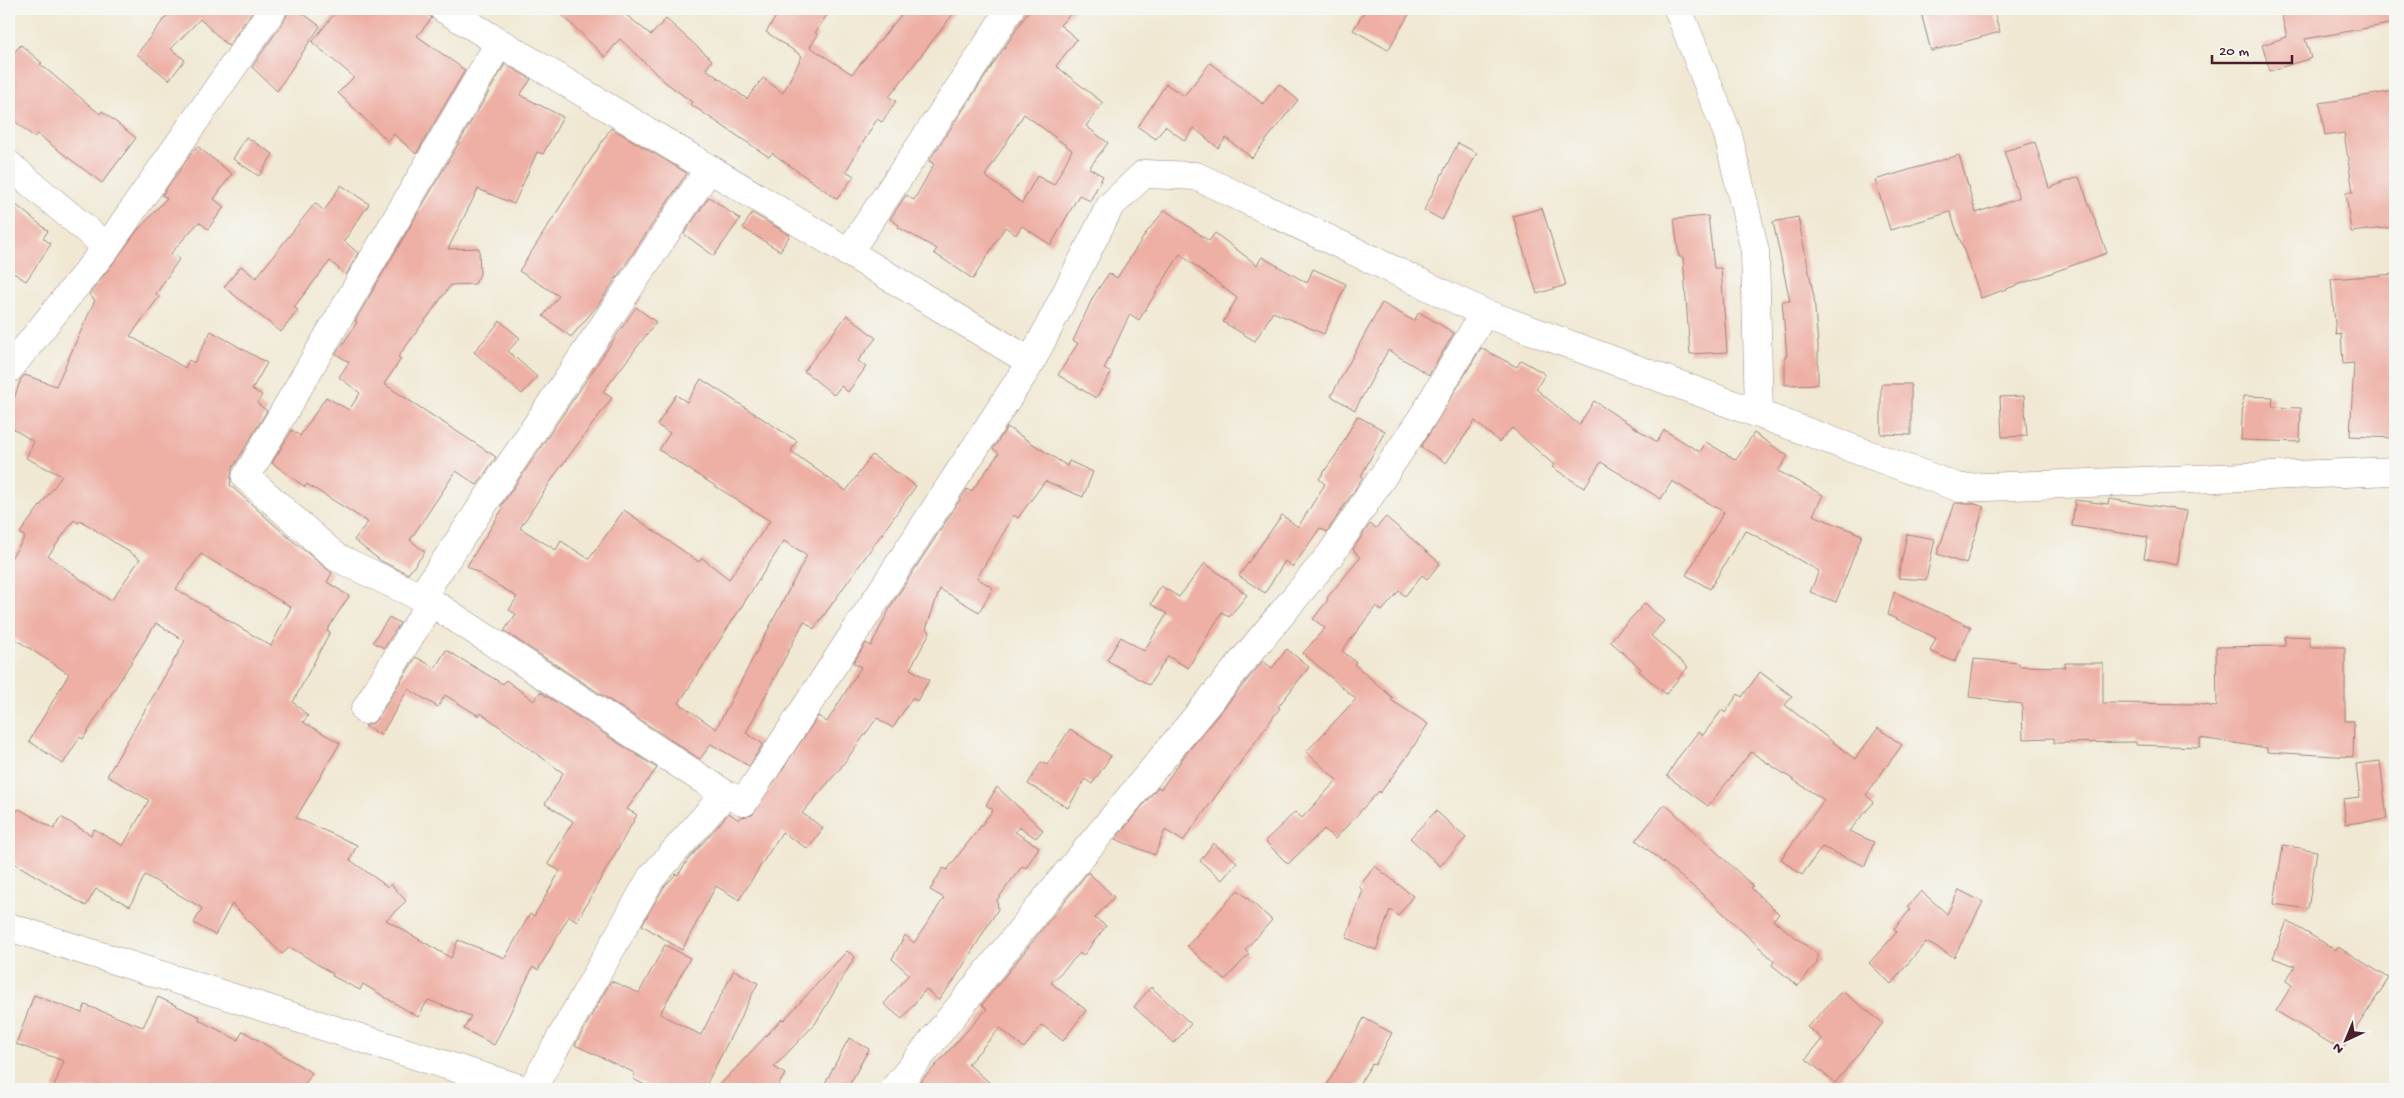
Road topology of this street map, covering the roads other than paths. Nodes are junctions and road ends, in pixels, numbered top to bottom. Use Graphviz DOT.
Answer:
graph roads {
  1 [pos="273,9"];
  2 [pos="444,9"];
  3 [pos="1010,9"];
  4 [pos="1678,9"];
  5 [pos="499,43"];
  6 [pos="9,165"];
  7 [pos="709,169"];
  8 [pos="107,246"];
  9 [pos="848,253"];
  10 [pos="1484,313"];
  11 [pos="1031,362"];
  12 [pos="9,369"];
  13 [pos="1759,414"];
  14 [pos="2395,471"];
  15 [pos="431,602"];
  16 [pos="365,710"];
  17 [pos="725,794"];
  18 [pos="9,927"];
  19 [pos="522,1089"];
  20 [pos="532,1089"];
  21 [pos="894,1089"];
  1 -- 8 [label="street"];
  2 -- 5 [label="street"];
  3 -- 9 [label="street"];
  4 -- 13 [label="street"];
  5 -- 7 [label="street"];
  5 -- 15 [label="street"];
  6 -- 8 [label="street"];
  7 -- 9 [label="street"];
  7 -- 15 [label="street"];
  8 -- 12 [label="street"];
  9 -- 11 [label="street"];
  10 -- 11 [label="street"];
  10 -- 13 [label="street"];
  10 -- 21 [label="street"];
  11 -- 17 [label="street"];
  13 -- 14 [label="street"];
  15 -- 16 [label="street"];
  15 -- 17 [label="street"];
  17 -- 20 [label="street"];
  18 -- 19 [label="street"];
}
